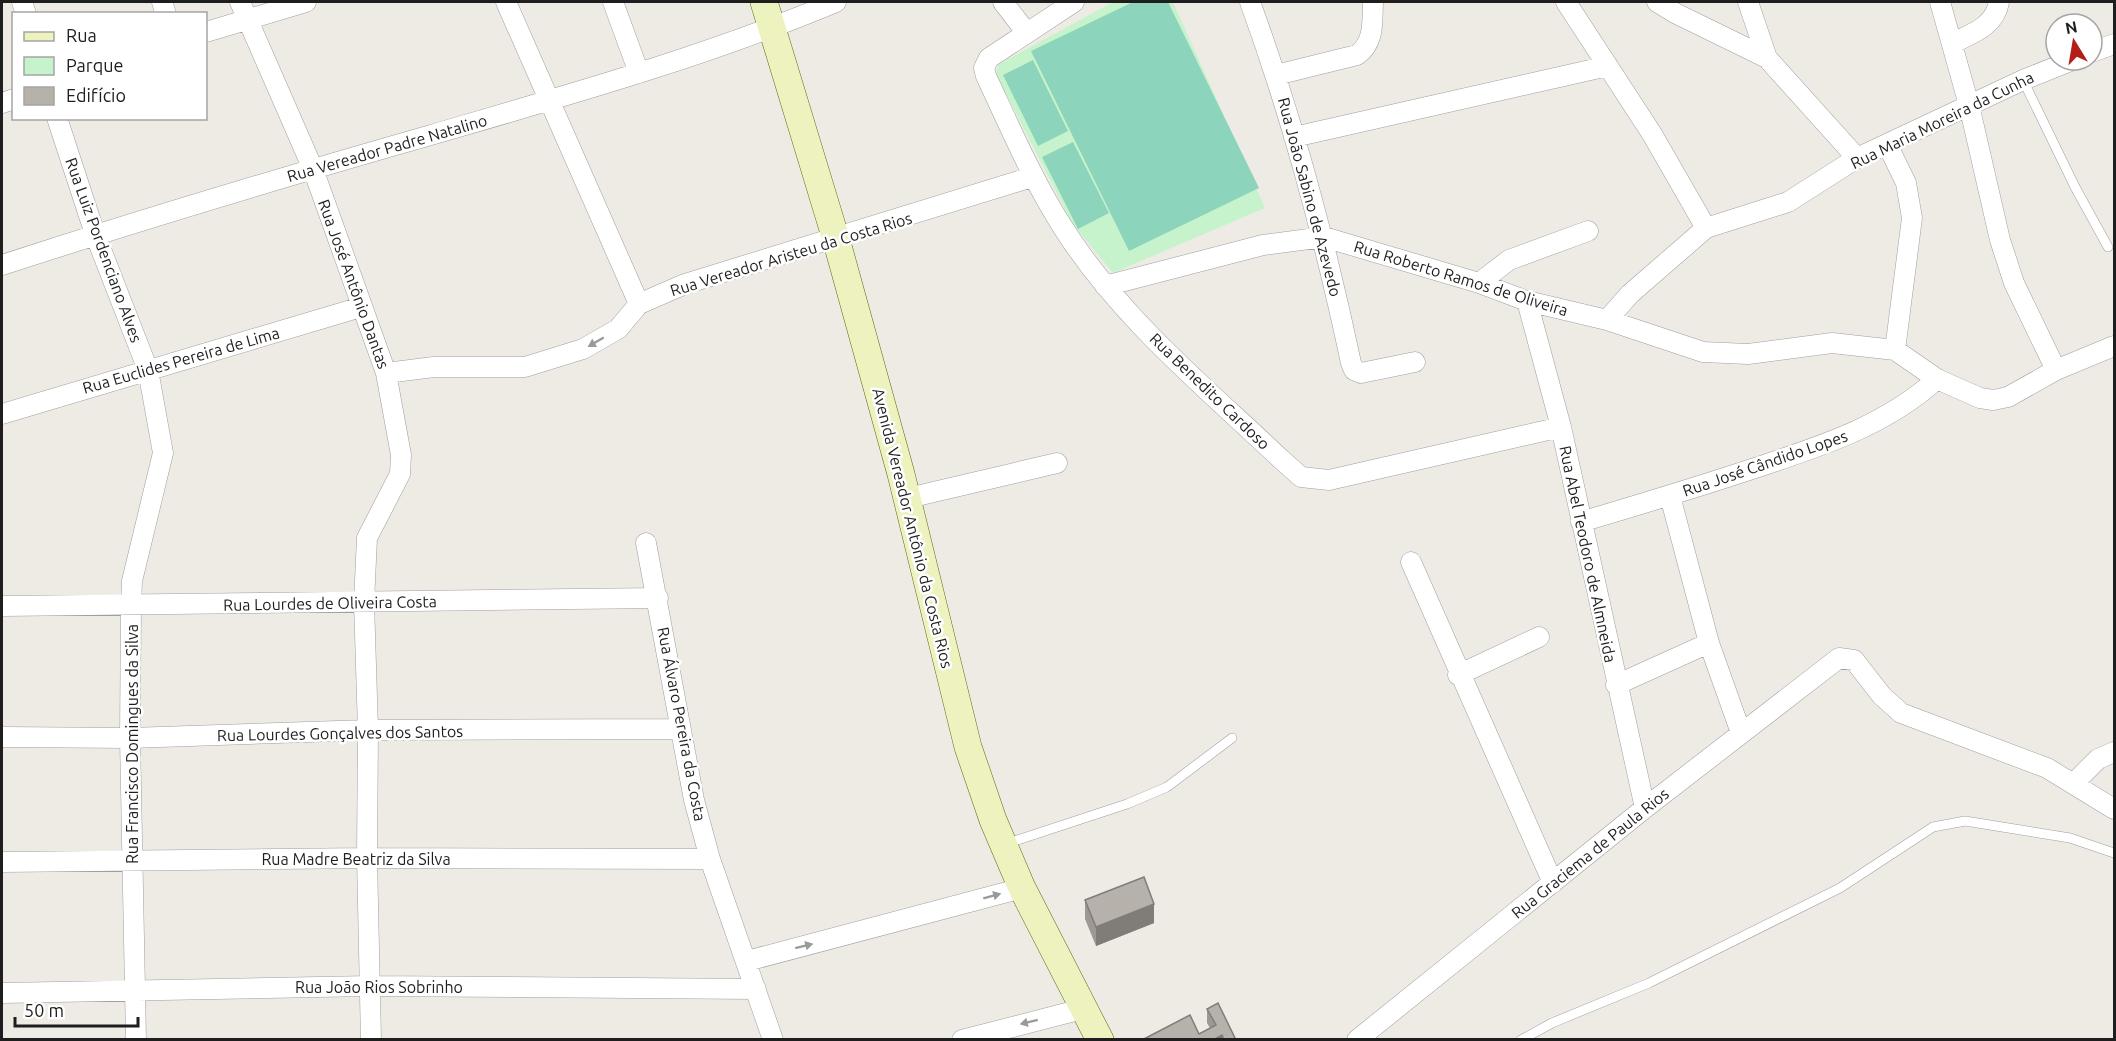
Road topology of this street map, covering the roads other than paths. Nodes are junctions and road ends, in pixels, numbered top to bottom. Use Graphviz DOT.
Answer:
graph roads {
  1 [pos="306,2"];
  2 [pos="506,2"];
  3 [pos="613,2"];
  4 [pos="764,2"];
  5 [pos="836,2"];
  6 [pos="1002,2"];
  7 [pos="1074,2"];
  8 [pos="1250,2"];
  9 [pos="1373,2"];
  10 [pos="1566,2"];
  11 [pos="1658,2"];
  12 [pos="1748,2"];
  13 [pos="1940,2"];
  14 [pos="2002,2"];
  15 [pos="243,10"];
  16 [pos="771,29"];
  17 [pos="207,31"];
  18 [pos="1026,32"];
  19 [pos="1953,43"];
  20 [pos="1767,58"];
  21 [pos="1608,66"];
  22 [pos="2044,72"];
  23 [pos="639,74"];
  24 [pos="1276,75"];
  25 [pos="2023,80"];
  26 [pos="550,100"];
  27 [pos="1969,105"];
  28 [pos="58,120"];
  29 [pos="1294,136"];
  30 [pos="1888,146"];
  31 [pos="1857,158"];
  32 [pos="313,169"];
  33 [pos="1032,177"];
  34 [pos="1706,228"];
  35 [pos="1588,231"];
  36 [pos="95,234"];
  37 [pos="1324,237"];
  38 [pos="836,239"];
  39 [pos="2108,247"];
  40 [pos="2,265"];
  41 [pos="1479,283"];
  42 [pos="1105,286"];
  43 [pos="1527,301"];
  44 [pos="639,304"];
  45 [pos="361,308"];
  46 [pos="1607,321"];
  47 [pos="2115,346"];
  48 [pos="1895,350"];
  49 [pos="1415,362"];
  50 [pos="148,370"];
  51 [pos="2056,370"];
  52 [pos="386,373"];
  53 [pos="1937,379"];
  54 [pos="2,414"];
  55 [pos="1561,427"];
  56 [pos="163,453"];
  57 [pos="1057,463"];
  58 [pos="1670,496"];
  59 [pos="908,498"];
  60 [pos="1581,522"];
  61 [pos="646,543"];
  62 [pos="1411,562"];
  63 [pos="658,598"];
  64 [pos="364,602"];
  65 [pos="131,605"];
  66 [pos="2,606"];
  67 [pos="1539,637"];
  68 [pos="1709,643"];
  69 [pos="1458,675"];
  70 [pos="1616,685"];
  71 [pos="679,729"];
  72 [pos="368,730"];
  73 [pos="1741,733"];
  74 [pos="2,737"];
  75 [pos="130,738"];
  76 [pos="1232,738"];
  77 [pos="2115,752"];
  78 [pos="2075,782"];
  79 [pos="1645,808"];
  80 [pos="2115,809"];
  81 [pos="1003,844"];
  82 [pos="2115,853"];
  83 [pos="367,858"];
  84 [pos="710,859"];
  85 [pos="2,862"];
  86 [pos="132,862"];
  87 [pos="1553,883"];
  88 [pos="1022,888"];
  89 [pos="747,961"];
  90 [pos="370,986"];
  91 [pos="756,988"];
  92 [pos="137,989"];
  93 [pos="2,993"];
  94 [pos="1086,1008"];
  95 [pos="136,1040"];
  96 [pos="371,1040"];
  97 [pos="773,1040"];
  98 [pos="962,1040"];
  99 [pos="1100,1040"];
  100 [pos="1357,1040"];
  101 [pos="1521,1040"];
  1 -- 15 [label="street"];
  2 -- 26 [label="street"];
  3 -- 23 [label="street"];
  4 -- 16 [label="main road, Avenida Vereador Antônio da Costa Rios"];
  5 -- 16 [label="street, Rua Vereador Padre Natalino"];
  6 -- 18 [label="street"];
  7 -- 18 [label="street"];
  8 -- 24 [label="street, Rua João Sabino de Azevedo"];
  9 -- 24 [label="street"];
  10 -- 21 [label="street"];
  11 -- 20 [label="street"];
  12 -- 20 [label="street"];
  13 -- 19 [label="street"];
  14 -- 19 [label="street"];
  15 -- 17 [label="street"];
  15 -- 32 [label="street, Rua José Antônio Dantas"];
  16 -- 23 [label="street, Rua Vereador Padre Natalino"];
  16 -- 38 [label="main road, Avenida Vereador Antônio da Costa Rios"];
  18 -- 33 [label="street, Rua Benedito Cardoso"];
  19 -- 27 [label="street"];
  20 -- 31 [label="street"];
  21 -- 29 [label="street"];
  21 -- 34 [label="street"];
  22 -- 25 [label="street, Rua Maria Moreira da Cunha"];
  23 -- 26 [label="street, Rua Vereador Padre Natalino"];
  24 -- 29 [label="street, Rua João Sabino de Azevedo"];
  25 -- 27 [label="street, Rua Maria Moreira da Cunha"];
  25 -- 39 [label="lane"];
  26 -- 32 [label="street, Rua Vereador Padre Natalino"];
  26 -- 44 [label="street"];
  27 -- 30 [label="street, Rua Maria Moreira da Cunha"];
  27 -- 51 [label="street"];
  28 -- 36 [label="street, Rua Luiz Pordenciano Alves"];
  29 -- 37 [label="street, Rua João Sabino de Azevedo"];
  30 -- 31 [label="street, Rua Maria Moreira da Cunha"];
  30 -- 48 [label="street"];
  31 -- 34 [label="street, Rua Maria Moreira da Cunha"];
  32 -- 36 [label="street, Rua Vereador Padre Natalino"];
  32 -- 45 [label="street, Rua José Antônio Dantas"];
  33 -- 38 [label="street, Rua Vereador Aristeu da Costa Rios"];
  33 -- 42 [label="street, Rua Benedito Cardoso"];
  34 -- 46 [label="street, Rua Maria Moreira da Cunha"];
  35 -- 41 [label="street"];
  36 -- 40 [label="street, Rua Vereador Padre Natalino"];
  36 -- 50 [label="street, Rua Luiz Pordenciano Alves"];
  37 -- 41 [label="street, Rua Roberto Ramos de Oliveira"];
  37 -- 42 [label="street, Rua Roberto Ramos de Oliveira"];
  37 -- 49 [label="street, Rua João Sabino de Azevedo"];
  38 -- 44 [label="street, Rua Vereador Aristeu da Costa Rios"];
  38 -- 59 [label="main road, Avenida Vereador Antônio da Costa Rios"];
  41 -- 43 [label="street, Rua Roberto Ramos de Oliveira"];
  42 -- 55 [label="street, Rua Benedito Cardoso"];
  43 -- 46 [label="street, Rua Roberto Ramos de Oliveira"];
  43 -- 55 [label="street, Rua Abel Teodoro de Almneida"];
  44 -- 52 [label="street, Rua Vereador Aristeu da Costa Rios, one-way"];
  45 -- 50 [label="street, Rua Euclides Pereira de Lima"];
  45 -- 52 [label="street, Rua José Antônio Dantas"];
  46 -- 48 [label="street, Rua Roberto Ramos de Oliveira"];
  47 -- 51 [label="street, Rua Roberto Ramos de Oliveira"];
  48 -- 53 [label="street, Rua Roberto Ramos de Oliveira"];
  50 -- 54 [label="street, Rua Euclides Pereira de Lima"];
  50 -- 56 [label="street, Rua Luiz Pordenciano Alves"];
  51 -- 53 [label="street, Rua Roberto Ramos de Oliveira"];
  52 -- 64 [label="street, Rua José Antônio Dantas"];
  53 -- 58 [label="street, Rua José Cândido Lopes"];
  55 -- 60 [label="street, Rua Abel Teodoro de Almneida"];
  56 -- 65 [label="street, Rua Francisco Domingues da Silva"];
  57 -- 59 [label="street"];
  58 -- 60 [label="street, Rua José Cândido Lopes"];
  58 -- 68 [label="street"];
  59 -- 81 [label="main road, Avenida Vereador Antônio da Costa Rios"];
  60 -- 70 [label="street, Rua Abel Teodoro de Almneida"];
  61 -- 63 [label="street, Rua Álvaro Pereira da Costa"];
  62 -- 69 [label="street"];
  63 -- 64 [label="street, Rua Lourdes de Oliveira Costa"];
  63 -- 71 [label="street, Rua Álvaro Pereira da Costa"];
  64 -- 65 [label="street, Rua Lourdes de Oliveira Costa"];
  64 -- 72 [label="street"];
  65 -- 66 [label="street, Rua Lourdes de Oliveira Costa"];
  65 -- 75 [label="street, Rua Francisco Domingues da Silva"];
  67 -- 69 [label="street"];
  68 -- 70 [label="street"];
  68 -- 73 [label="street"];
  69 -- 87 [label="street"];
  70 -- 79 [label="street, Rua Abel Teodoro de Almneida"];
  71 -- 72 [label="street, Rua Lourdes Gonçalves dos Santos"];
  71 -- 84 [label="street, Rua Álvaro Pereira da Costa"];
  72 -- 75 [label="street, Rua Lourdes Gonçalves dos Santos"];
  72 -- 83 [label="street"];
  73 -- 78 [label="street, Rua Graciema de Paula Rios"];
  73 -- 79 [label="street, Rua Graciema de Paula Rios"];
  74 -- 75 [label="street, Rua Lourdes Gonçalves dos Santos"];
  75 -- 86 [label="street, Rua Francisco Domingues da Silva"];
  76 -- 81 [label="lane"];
  77 -- 78 [label="street"];
  78 -- 80 [label="street, Rua Graciema de Paula Rios"];
  79 -- 87 [label="street, Rua Graciema de Paula Rios"];
  81 -- 88 [label="main road, Avenida Vereador Antônio da Costa Rios"];
  82 -- 101 [label="lane"];
  83 -- 84 [label="street, Rua Madre Beatriz da Silva"];
  83 -- 86 [label="street, Rua Madre Beatriz da Silva"];
  83 -- 90 [label="street"];
  84 -- 89 [label="street, Rua Álvaro Pereira da Costa"];
  85 -- 86 [label="street, Rua Madre Beatriz da Silva"];
  86 -- 92 [label="street, Rua Francisco Domingues da Silva"];
  87 -- 100 [label="street, Rua Graciema de Paula Rios"];
  89 -- 88 [label="street, one-way"];
  88 -- 94 [label="main road, Avenida Vereador Antônio da Costa Rios"];
  89 -- 91 [label="street, Rua Álvaro Pereira da Costa"];
  90 -- 91 [label="street, Rua João Rios Sobrinho"];
  90 -- 92 [label="street, Rua João Rios Sobrinho"];
  90 -- 96 [label="street"];
  91 -- 97 [label="street, Rua Álvaro Pereira da Costa"];
  92 -- 93 [label="street, Rua João Rios Sobrinho"];
  92 -- 95 [label="street, Rua Francisco Domingues da Silva"];
  94 -- 98 [label="street, one-way"];
  94 -- 99 [label="main road, Avenida Vereador Antônio da Costa Rios"];
}
